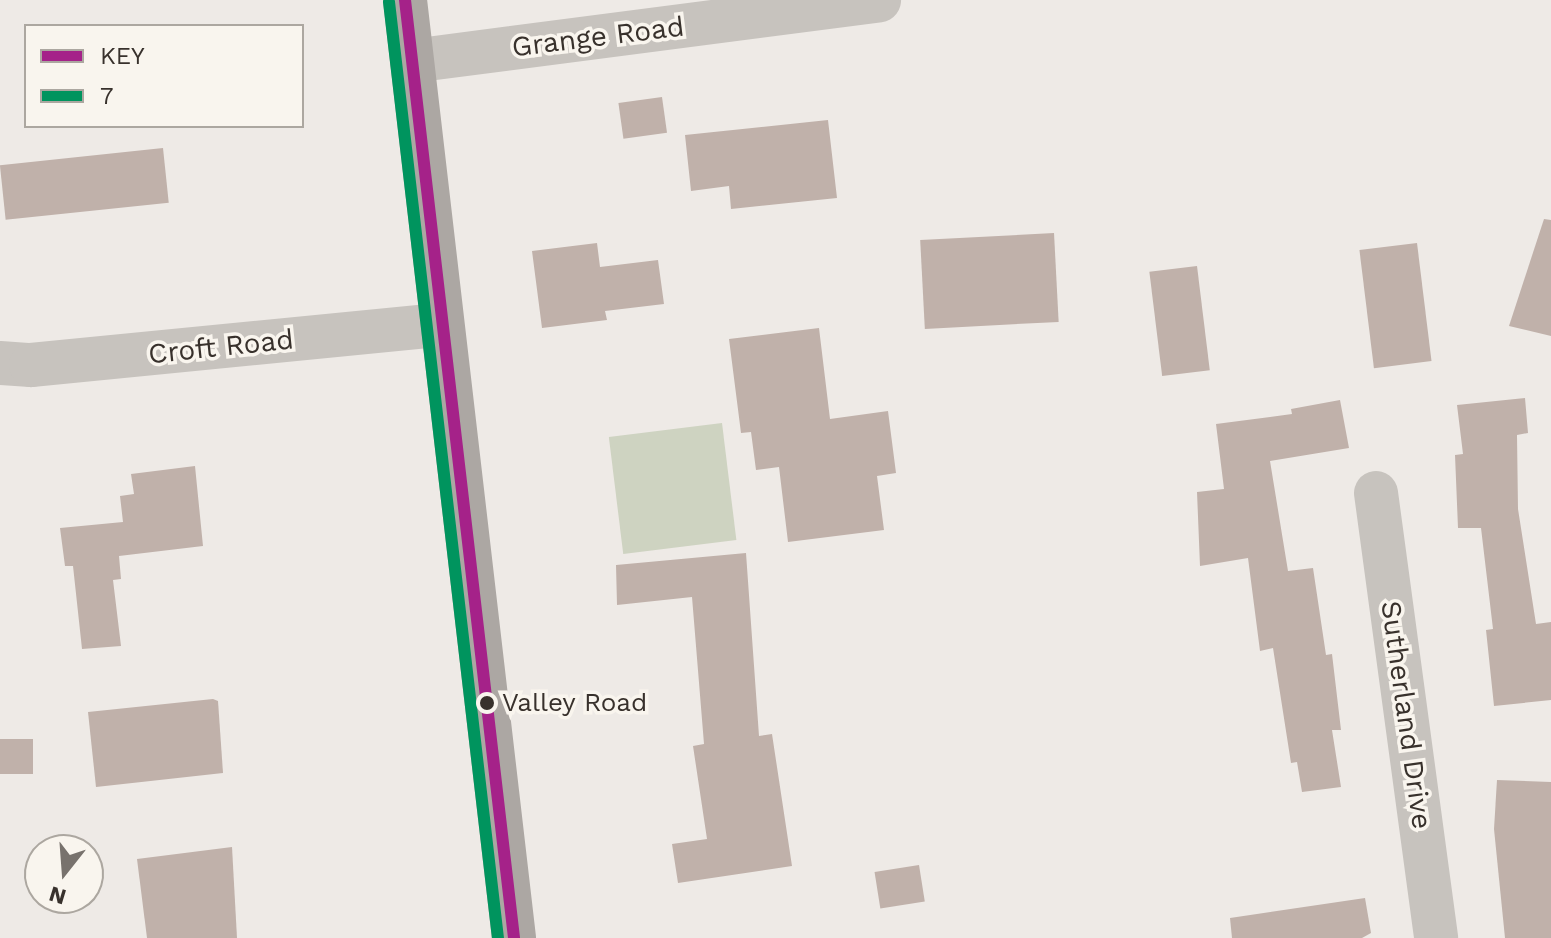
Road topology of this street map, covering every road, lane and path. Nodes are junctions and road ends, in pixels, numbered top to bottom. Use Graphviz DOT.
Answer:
graph roads {
  1 [pos="405,0"];
  2 [pos="879,0"];
  3 [pos="412,61"];
  4 [pos="442,325"];
  5 [pos="0,363"];
  6 [pos="1376,493"];
  7 [pos="514,938"];
  8 [pos="1436,938"];
  1 -- 3 [label="main road"];
  2 -- 3 [label="street, Grange Road"];
  3 -- 4 [label="main road"];
  4 -- 5 [label="street, Croft Road"];
  4 -- 7 [label="main road"];
  6 -- 8 [label="street, Sutherland Drive"];
}
